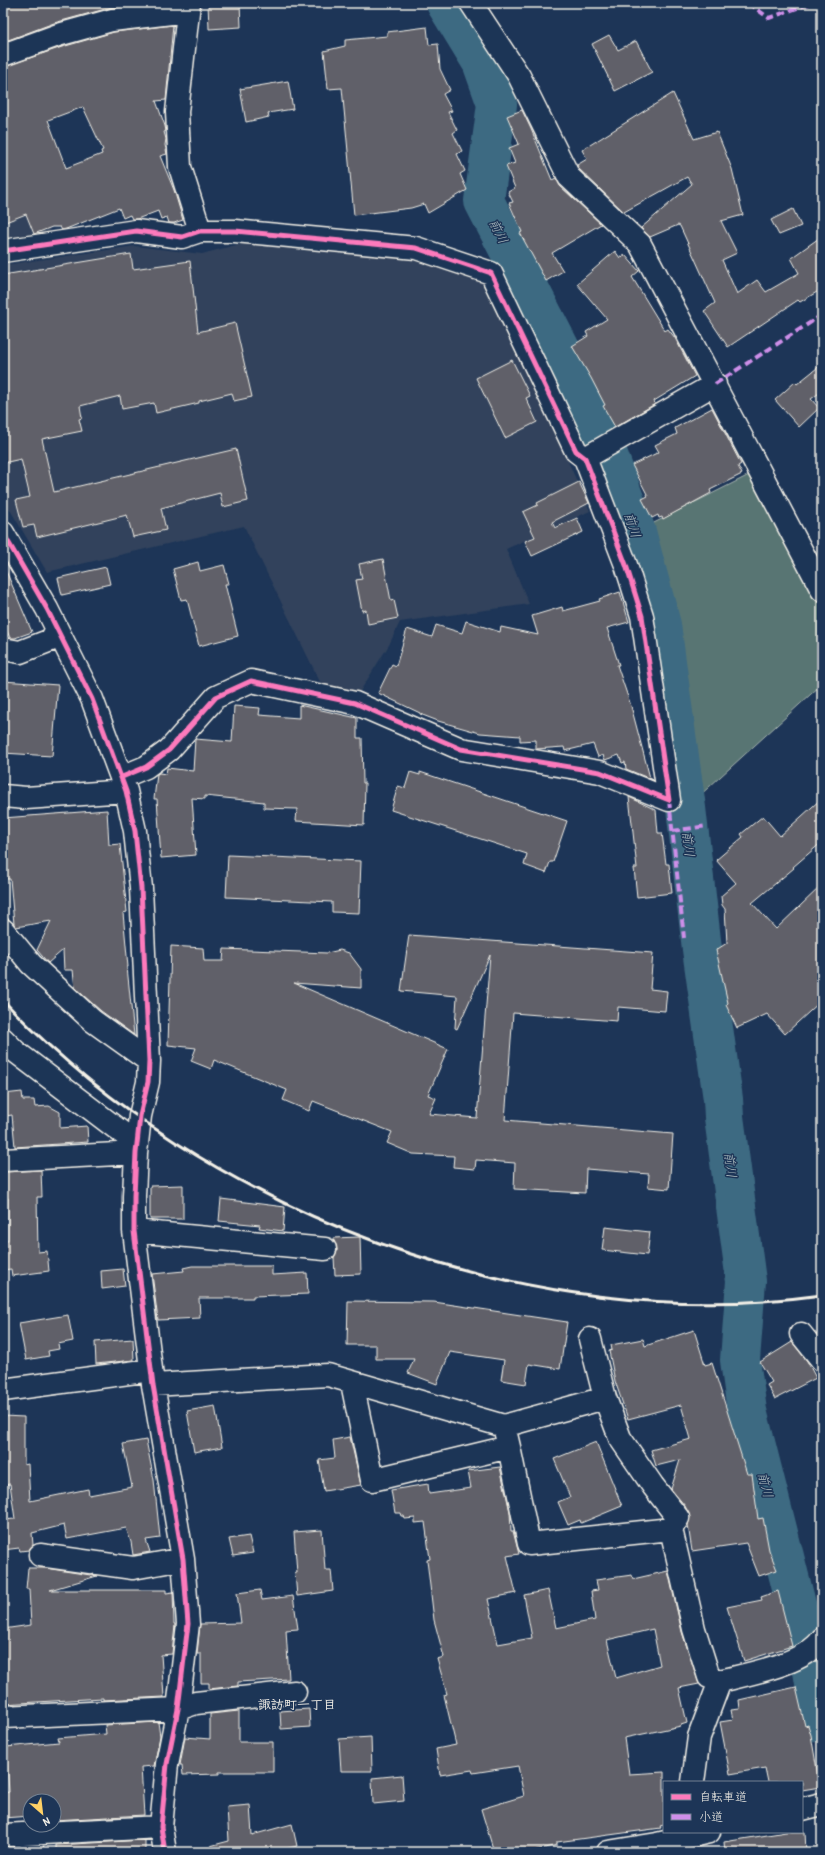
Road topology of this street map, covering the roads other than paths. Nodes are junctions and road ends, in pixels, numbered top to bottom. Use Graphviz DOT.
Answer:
graph roads {
  1 [pos="471,3"];
  2 [pos="188,7"];
  3 [pos="3,55"];
  4 [pos="200,231"];
  5 [pos="3,251"];
  6 [pos="714,384"];
  7 [pos="585,458"];
  8 [pos="3,533"];
  9 [pos="822,590"];
  10 [pos="57,629"];
  11 [pos="3,649"];
  12 [pos="124,784"];
  13 [pos="3,796"];
  14 [pos="3,930"];
  15 [pos="3,1039"];
  16 [pos="149,1061"];
  17 [pos="136,1149"];
  18 [pos="3,1160"];
  19 [pos="134,1231"];
  20 [pos="325,1249"];
  21 [pos="801,1334"];
  22 [pos="590,1339"];
  23 [pos="822,1360"];
  24 [pos="152,1378"];
  25 [pos="352,1383"];
  26 [pos="3,1390"];
  27 [pos="605,1398"];
  28 [pos="506,1436"];
  29 [pos="672,1529"];
  30 [pos="40,1555"];
  31 [pos="183,1560"];
  32 [pos="820,1642"];
  33 [pos="720,1681"];
  34 [pos="295,1692"];
  35 [pos="178,1709"];
  36 [pos="3,1718"];
  37 [pos="693,1781"];
  38 [pos="162,1827"];
  39 [pos="701,1833"];
  40 [pos="3,1835"];
  41 [pos="686,1835"];
  42 [pos="31,1843"];
  43 [pos="657,1848"];
  44 [pos="165,1852"];
  45 [pos="608,1852"];
  1 -- 6 [label="street"];
  2 -- 3 [label="street"];
  2 -- 4 [label="street"];
  4 -- 5 [label="street"];
  4 -- 7 [label="street"];
  6 -- 7 [label="street"];
  6 -- 9 [label="street"];
  7 -- 12 [label="street"];
  8 -- 10 [label="street"];
  10 -- 11 [label="street"];
  10 -- 12 [label="street"];
  12 -- 13 [label="street"];
  12 -- 16 [label="street"];
  14 -- 16 [label="street"];
  15 -- 17 [label="street"];
  16 -- 17 [label="street"];
  17 -- 18 [label="street"];
  17 -- 19 [label="street"];
  19 -- 20 [label="street"];
  19 -- 24 [label="street"];
  21 -- 23 [label="street"];
  22 -- 27 [label="street"];
  24 -- 25 [label="street"];
  24 -- 26 [label="street"];
  24 -- 31 [label="street"];
  25 -- 28 [label="street"];
  25 -- 28 [label="street"];
  27 -- 28 [label="street"];
  27 -- 29 [label="street"];
  28 -- 29 [label="street"];
  29 -- 33 [label="street"];
  30 -- 31 [label="street"];
  31 -- 35 [label="street"];
  32 -- 33 [label="street"];
  33 -- 37 [label="street"];
  34 -- 35 [label="street"];
  35 -- 36 [label="street"];
  35 -- 38 [label="street"];
  38 -- 42 [label="street"];
  38 -- 44 [label="street"];
  39 -- 41 [label="street"];
  40 -- 42 [label="street"];
  41 -- 43 [label="street"];
  43 -- 45 [label="street"];
}
